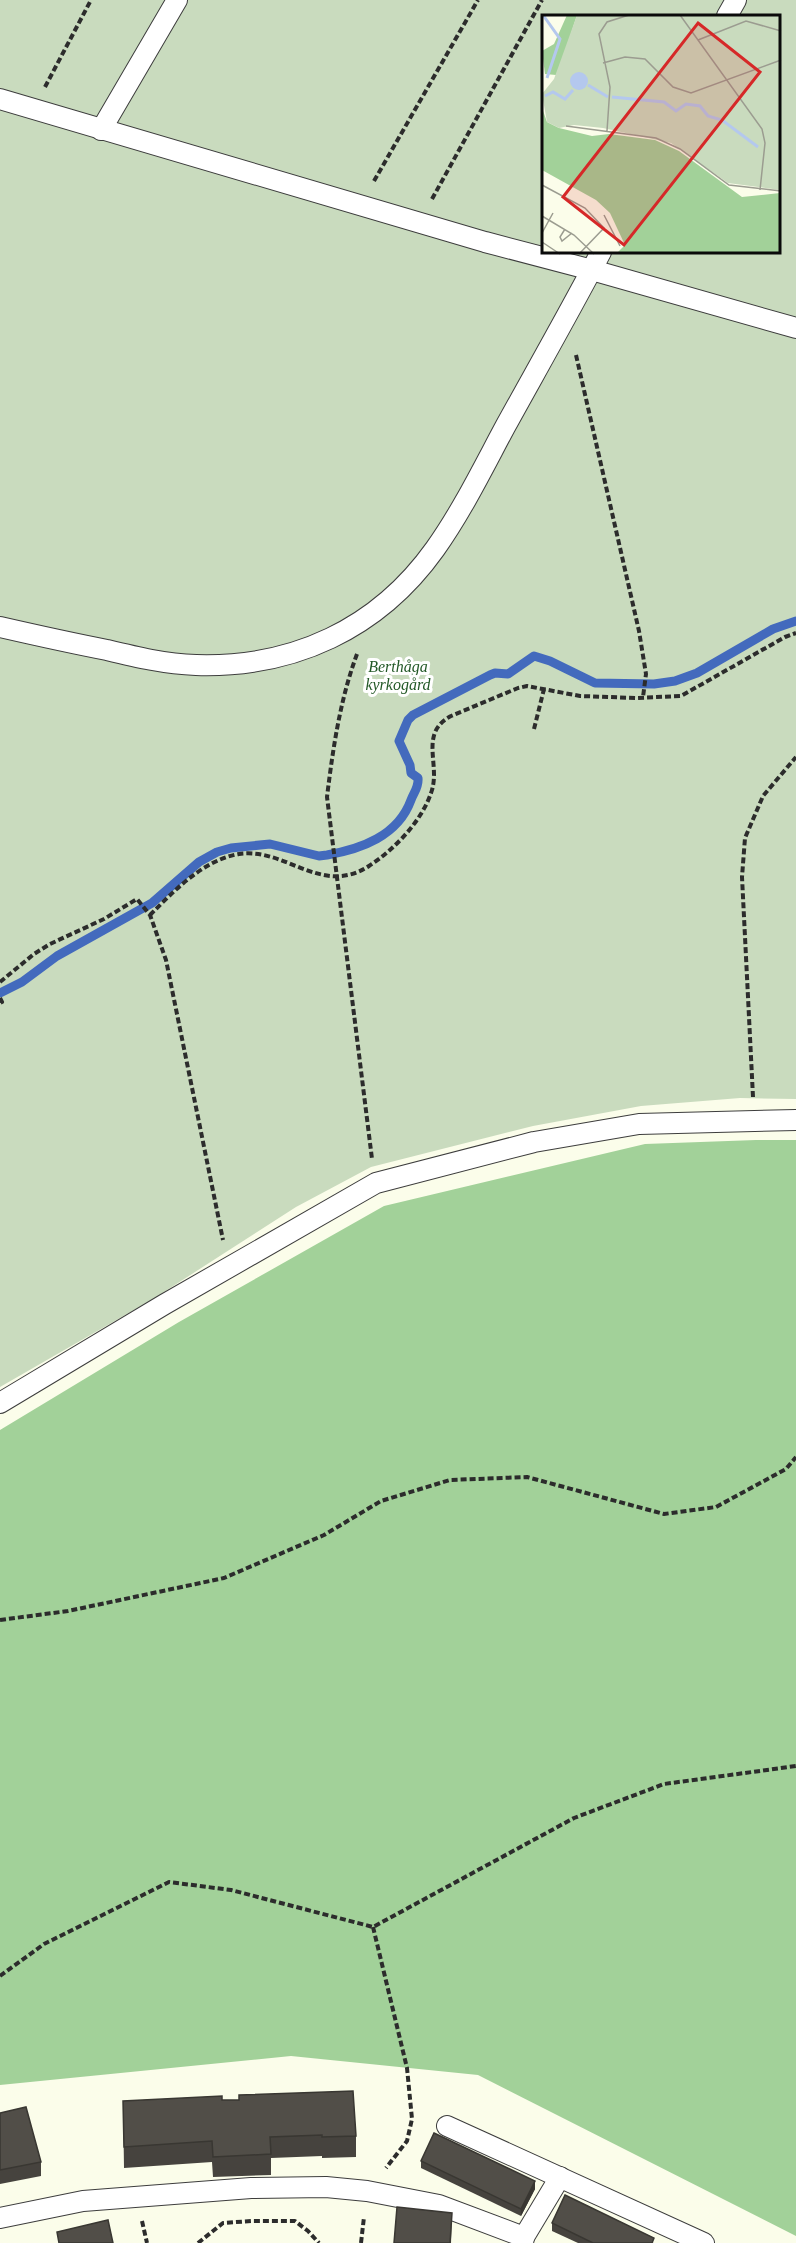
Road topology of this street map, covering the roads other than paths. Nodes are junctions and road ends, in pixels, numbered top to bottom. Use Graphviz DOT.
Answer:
graph roads {
  1 [pos="177,0"];
  2 [pos="736,0"];
  3 [pos="728,15"];
  4 [pos="0,99"];
  5 [pos="101,130"];
  6 [pos="600,254"];
  7 [pos="592,270"];
  8 [pos="796,328"];
  9 [pos="0,627"];
  10 [pos="796,1120"];
  11 [pos="0,1403"];
  12 [pos="447,2126"];
  13 [pos="560,2177"];
  14 [pos="0,2218"];
  15 [pos="523,2240"];
  16 [pos="704,2243"];
  1 -- 5 [label="lane"];
  2 -- 3 [label="lane"];
  4 -- 5 [label="lane"];
  5 -- 7 [label="lane"];
  6 -- 7 [label="lane"];
  7 -- 8 [label="lane"];
  7 -- 9 [label="lane"];
  10 -- 11 [label="lane"];
  12 -- 13 [label="lane"];
  13 -- 15 [label="lane"];
  13 -- 16 [label="lane"];
  14 -- 15 [label="lane"];
}
